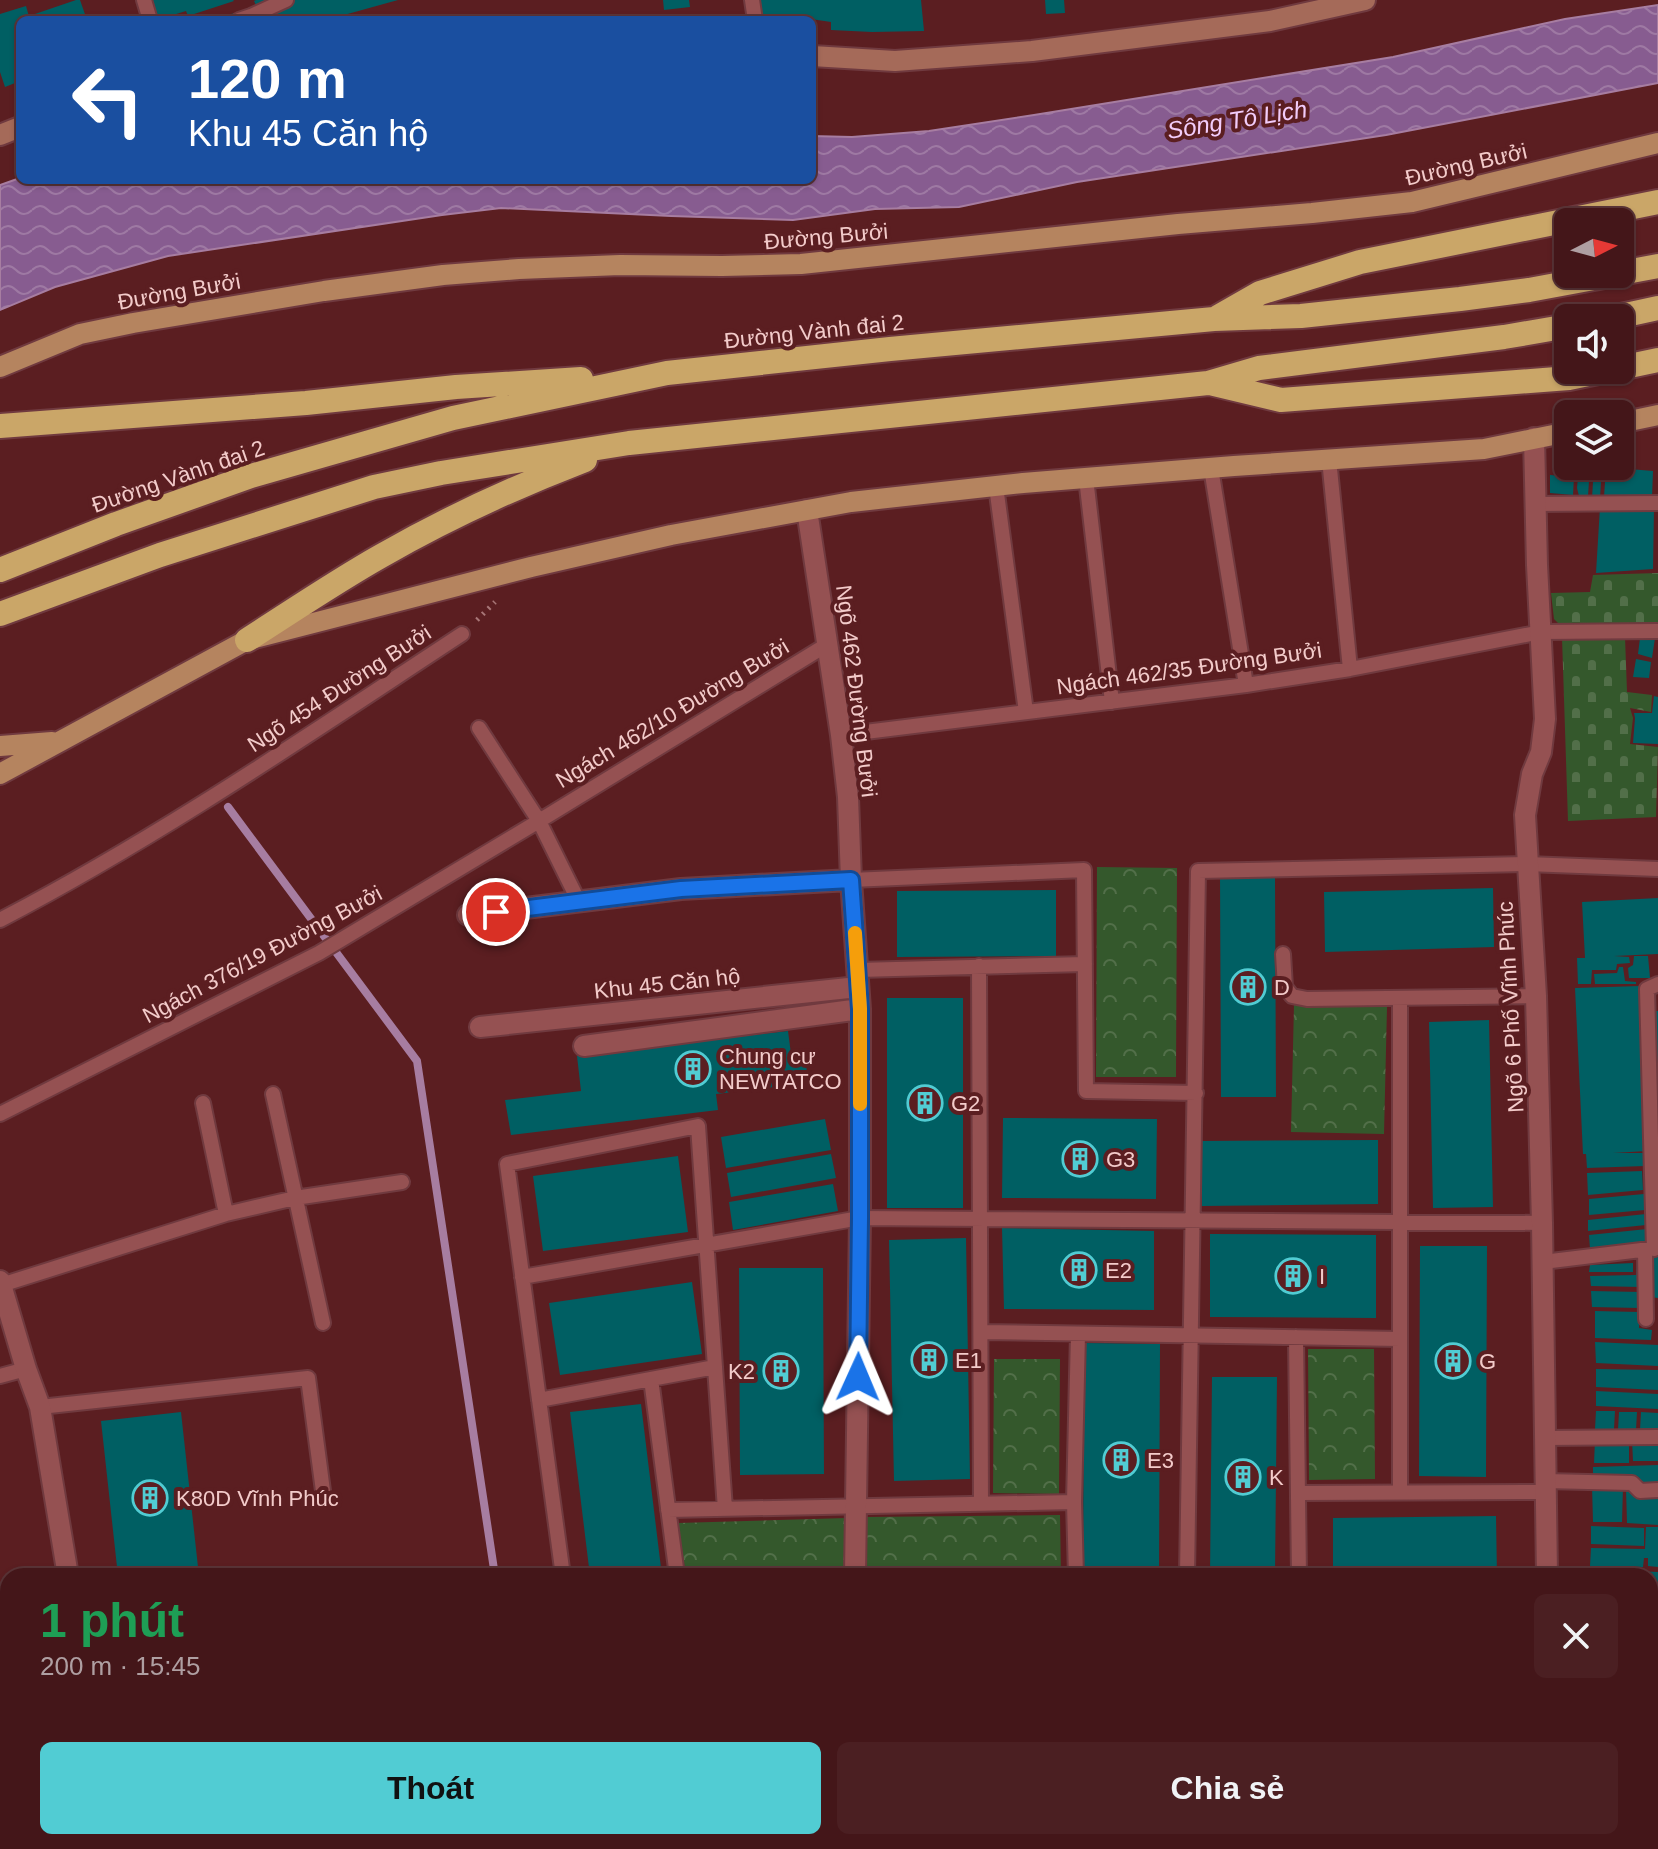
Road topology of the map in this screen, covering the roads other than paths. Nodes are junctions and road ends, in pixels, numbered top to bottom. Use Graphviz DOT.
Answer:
graph roads {
  1 [pos="286,0"];
  2 [pos="1365,0"];
  3 [pos="1322,5"];
  4 [pos="251,16"];
  5 [pos="816,56"];
  6 [pos="1658,143"];
  7 [pos="1658,202"];
  8 [pos="1658,266"];
  9 [pos="1658,308"];
  10 [pos="1634,313"];
  11 [pos="1214,319"];
  12 [pos="1554,328"];
  13 [pos="1658,360"];
  14 [pos="1634,365"];
  15 [pos="0,367"];
  16 [pos="667,373"];
  17 [pos="1554,379"];
  18 [pos="1208,383"];
  19 [pos="1658,415"];
  20 [pos="1634,420"];
  21 [pos="0,426"];
  22 [pos="1554,434"];
  23 [pos="1534,438"];
  24 [pos="629,443"];
  25 [pos="1329,459"];
  26 [pos="1211,468"];
  27 [pos="1086,478"];
  28 [pos="996,486"];
  29 [pos="1658,503"];
  30 [pos="1535,504"];
  31 [pos="807,510"];
  32 [pos="0,570"];
  33 [pos="0,614"];
  34 [pos="1658,631"];
  35 [pos="1541,632"];
  36 [pos="462,634"];
  37 [pos="247,640"];
  38 [pos="828,644"];
  39 [pos="1350,669"];
  40 [pos="1246,685"];
  41 [pos="1112,702"];
  42 [pos="1026,712"];
  43 [pos="479,728"];
  44 [pos="841,735"];
  45 [pos="63,741"];
  46 [pos="0,746"];
  47 [pos="0,774"];
  48 [pos="539,821"];
  49 [pos="1527,864"];
  50 [pos="1658,869"];
  51 [pos="851,880"];
  52 [pos="579,902"];
  53 [pos="468,915"];
  54 [pos="0,920"];
  55 [pos="1283,954"];
  56 [pos="1085,964"];
  57 [pos="979,966"];
  58 [pos="858,979"];
  59 [pos="1658,984"];
  60 [pos="1536,996"];
  61 [pos="1400,998"];
  62 [pos="860,1009"];
  63 [pos="480,1027"];
  64 [pos="584,1046"];
  65 [pos="1196,1093"];
  66 [pos="273,1094"];
  67 [pos="203,1103"];
  68 [pos="0,1114"];
  69 [pos="1655,1173"];
  70 [pos="402,1182"];
  71 [pos="295,1198"];
  72 [pos="226,1214"];
  73 [pos="860,1218"];
  74 [pos="980,1219"];
  75 [pos="1193,1220"];
  76 [pos="1400,1222"];
  77 [pos="1542,1223"];
  78 [pos="706,1245"];
  79 [pos="1652,1249"];
  80 [pos="1543,1262"];
  81 [pos="522,1277"];
  82 [pos="1,1283"];
  83 [pos="1646,1319"];
  84 [pos="323,1323"];
  85 [pos="981,1332"];
  86 [pos="1078,1334"];
  87 [pos="1191,1335"];
  88 [pos="1296,1337"];
  89 [pos="1400,1339"];
  90 [pos="715,1367"];
  91 [pos="26,1369"];
  92 [pos="0,1376"];
  93 [pos="651,1379"];
  94 [pos="539,1400"];
  95 [pos="40,1407"];
  96 [pos="1658,1437"];
  97 [pos="1545,1438"];
  98 [pos="1545,1486"];
  99 [pos="1658,1490"];
  100 [pos="323,1491"];
  101 [pos="1400,1492"];
  102 [pos="1298,1493"];
  103 [pos="1074,1502"];
  104 [pos="981,1504"];
  105 [pos="856,1506"];
  106 [pos="725,1509"];
  107 [pos="668,1510"];
  108 [pos="67,1568"];
  109 [pos="562,1568"];
  110 [pos="676,1568"];
  111 [pos="855,1568"];
  112 [pos="1076,1568"];
  113 [pos="1187,1568"];
  114 [pos="1299,1568"];
  115 [pos="1547,1568"];
  1 -- 4 [label="lane"];
  2 -- 3 [label="main road"];
  3 -- 5 [label="main road"];
  6 -- 15 [label="main road, Đường Bưởi"];
  7 -- 11 [label="highway"];
  8 -- 11 [label="highway, Đường Vành đai 2"];
  9 -- 10 [label="highway"];
  11 -- 16 [label="highway, Đường Vành đai 2"];
  12 -- 18 [label="highway"];
  13 -- 14 [label="highway"];
  16 -- 21 [label="highway"];
  16 -- 32 [label="highway, Đường Vành đai 2"];
  17 -- 18 [label="highway"];
  18 -- 24 [label="highway"];
  19 -- 20 [label="main road"];
  22 -- 23 [label="main road"];
  23 -- 25 [label="main road"];
  23 -- 30 [label="street, Ngõ 6 Phố Vĩnh Phúc"];
  24 -- 33 [label="highway"];
  24 -- 37 [label="highway"];
  25 -- 26 [label="main road"];
  25 -- 39 [label="lane"];
  26 -- 27 [label="main road"];
  26 -- 40 [label="lane"];
  27 -- 28 [label="main road"];
  27 -- 41 [label="lane"];
  28 -- 31 [label="main road"];
  28 -- 42 [label="lane"];
  29 -- 30 [label="lane"];
  30 -- 35 [label="street, Ngõ 6 Phố Vĩnh Phúc"];
  31 -- 37 [label="main road"];
  31 -- 38 [label="street, Ngõ 462 Đường Bưởi"];
  34 -- 35 [label="lane, Ngách 462/35 Đường Bưởi"];
  35 -- 39 [label="lane, Ngách 462/35 Đường Bưởi"];
  35 -- 49 [label="street, Ngõ 6 Phố Vĩnh Phúc"];
  36 -- 54 [label="lane, Ngõ 454 Đường Bưởi"];
  37 -- 45 [label="main road"];
  38 -- 44 [label="street, Ngõ 462 Đường Bưởi"];
  38 -- 48 [label="lane, Ngách 462/10 Đường Bưởi"];
  39 -- 40 [label="lane, Ngách 462/35 Đường Bưởi"];
  40 -- 41 [label="lane, Ngách 462/35 Đường Bưởi"];
  41 -- 42 [label="lane, Ngách 462/35 Đường Bưởi"];
  42 -- 44 [label="lane, Ngách 462/35 Đường Bưởi"];
  43 -- 48 [label="lane"];
  44 -- 51 [label="street, Ngõ 462 Đường Bưởi"];
  45 -- 46 [label="main road"];
  45 -- 47 [label="main road"];
  48 -- 52 [label="lane"];
  48 -- 68 [label="lane, Ngách 376/19 Đường Bưởi"];
  49 -- 50 [label="lane"];
  49 -- 60 [label="street, Ngõ 6 Phố Vĩnh Phúc"];
  49 -- 65 [label="lane"];
  51 -- 52 [label="street"];
  51 -- 56 [label="lane"];
  51 -- 58 [label="street, Ngõ 462 Đường Bưởi"];
  52 -- 53 [label="street"];
  55 -- 61 [label="lane"];
  56 -- 57 [label="lane"];
  56 -- 65 [label="lane"];
  57 -- 58 [label="lane"];
  57 -- 74 [label="lane"];
  58 -- 62 [label="street, Ngõ 462 Đường Bưởi"];
  58 -- 63 [label="street, Khu 45 Căn hộ"];
  59 -- 69 [label="lane"];
  60 -- 61 [label="lane"];
  60 -- 77 [label="street, Ngõ 6 Phố Vĩnh Phúc"];
  61 -- 76 [label="lane"];
  62 -- 64 [label="street"];
  62 -- 73 [label="street, Ngõ 462 Đường Bưởi"];
  65 -- 75 [label="lane"];
  66 -- 71 [label="lane"];
  67 -- 72 [label="lane"];
  69 -- 79 [label="lane"];
  70 -- 71 [label="lane"];
  71 -- 72 [label="lane"];
  71 -- 84 [label="lane"];
  72 -- 82 [label="lane"];
  73 -- 74 [label="lane"];
  73 -- 78 [label="lane"];
  73 -- 105 [label="street, Ngõ 462 Đường Bưởi"];
  74 -- 75 [label="lane"];
  74 -- 85 [label="lane"];
  75 -- 76 [label="lane"];
  75 -- 87 [label="lane"];
  76 -- 77 [label="lane"];
  76 -- 89 [label="lane"];
  77 -- 80 [label="street, Ngõ 6 Phố Vĩnh Phúc"];
  78 -- 81 [label="lane"];
  78 -- 81 [label="lane"];
  78 -- 90 [label="lane"];
  79 -- 80 [label="lane"];
  79 -- 83 [label="lane"];
  80 -- 97 [label="street, Ngõ 6 Phố Vĩnh Phúc"];
  81 -- 94 [label="lane"];
  82 -- 91 [label="street"];
  85 -- 86 [label="lane"];
  85 -- 104 [label="lane"];
  86 -- 87 [label="lane"];
  86 -- 103 [label="lane"];
  87 -- 88 [label="lane"];
  87 -- 113 [label="lane"];
  88 -- 89 [label="lane"];
  88 -- 102 [label="lane"];
  89 -- 101 [label="lane"];
  90 -- 93 [label="lane"];
  90 -- 106 [label="lane"];
  91 -- 92 [label="lane"];
  91 -- 95 [label="street"];
  93 -- 94 [label="lane"];
  93 -- 107 [label="lane"];
  94 -- 109 [label="lane"];
  95 -- 100 [label="lane"];
  95 -- 108 [label="street"];
  96 -- 97 [label="lane"];
  97 -- 98 [label="street, Ngõ 6 Phố Vĩnh Phúc"];
  98 -- 99 [label="lane"];
  98 -- 101 [label="lane"];
  98 -- 115 [label="street, Ngõ 6 Phố Vĩnh Phúc"];
  101 -- 102 [label="lane"];
  102 -- 114 [label="lane"];
  103 -- 104 [label="lane"];
  103 -- 112 [label="lane"];
  104 -- 105 [label="lane"];
  105 -- 106 [label="lane"];
  105 -- 111 [label="street, Ngõ 462 Đường Bưởi"];
  106 -- 107 [label="lane"];
  107 -- 110 [label="lane"];
}
